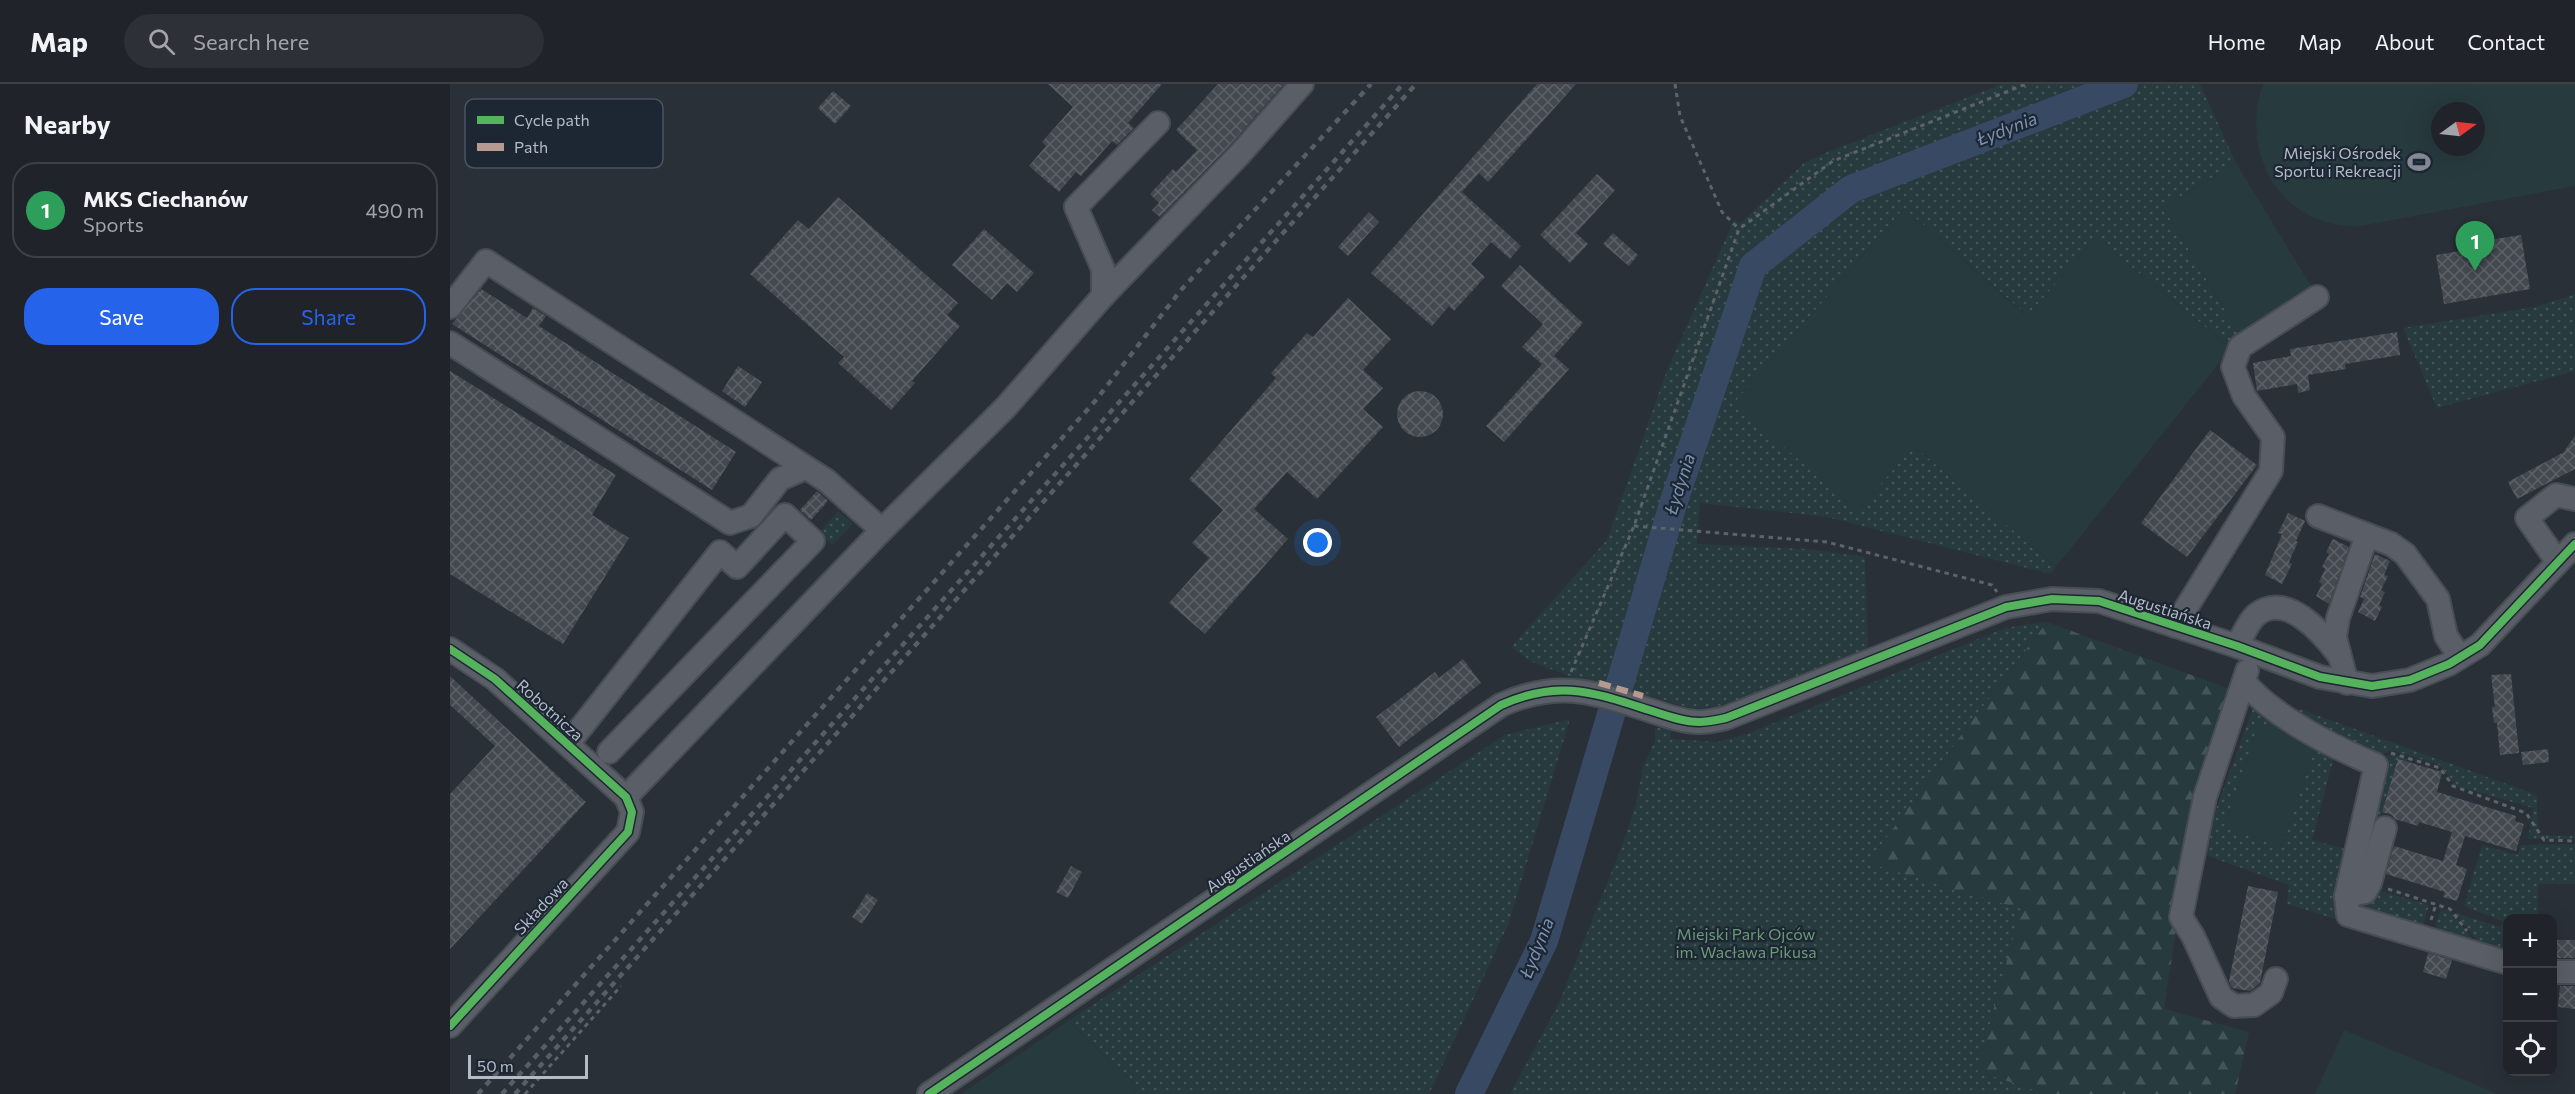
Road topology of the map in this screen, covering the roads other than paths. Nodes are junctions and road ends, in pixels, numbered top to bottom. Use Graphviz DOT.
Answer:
graph roads {
  1 [pos="1302,84"];
  2 [pos="1158,123"];
  3 [pos="1103,296"];
  4 [pos="2317,297"];
  5 [pos="450,307"];
  6 [pos="450,343"];
  7 [pos="805,468"];
  8 [pos="2575,499"];
  9 [pos="2318,516"];
  10 [pos="882,530"];
  11 [pos="2367,535"];
  12 [pos="2575,544"];
  13 [pos="2557,561"];
  14 [pos="2175,626"];
  15 [pos="450,649"];
  16 [pos="2245,649"];
  17 [pos="2340,656"];
  18 [pos="2460,657"];
  19 [pos="2244,682"];
  20 [pos="2347,683"];
  21 [pos="568,744"];
  22 [pos="609,752"];
  23 [pos="626,797"];
  24 [pos="2385,828"];
  25 [pos="2346,896"];
  26 [pos="2503,961"];
  27 [pos="2557,972"];
  28 [pos="2575,972"];
  29 [pos="2276,979"];
  30 [pos="450,1026"];
  31 [pos="929,1094"];
  1 -- 3 [label="street"];
  2 -- 3 [label="street"];
  3 -- 10 [label="street"];
  4 -- 14 [label="street"];
  5 -- 7 [label="street"];
  6 -- 7 [label="street"];
  7 -- 10 [label="street"];
  8 -- 13 [label="street"];
  9 -- 11 [label="street"];
  10 -- 23 [label="street"];
  11 -- 17 [label="street"];
  11 -- 18 [label="street"];
  12 -- 13 [label="street, Augustiańska"];
  13 -- 18 [label="street, Augustiańska"];
  14 -- 16 [label="street, Augustiańska"];
  14 -- 31 [label="street, Augustiańska"];
  15 -- 21 [label="street, Robotnicza"];
  16 -- 17 [label="street"];
  16 -- 19 [label="street"];
  16 -- 20 [label="street, Augustiańska"];
  17 -- 20 [label="street"];
  18 -- 20 [label="street, Augustiańska"];
  19 -- 25 [label="street"];
  19 -- 29 [label="street"];
  21 -- 22 [label="street"];
  21 -- 23 [label="street, Robotnicza"];
  23 -- 30 [label="street, Składowa"];
  24 -- 25 [label="street"];
  25 -- 26 [label="street"];
  27 -- 28 [label="street"];
}
